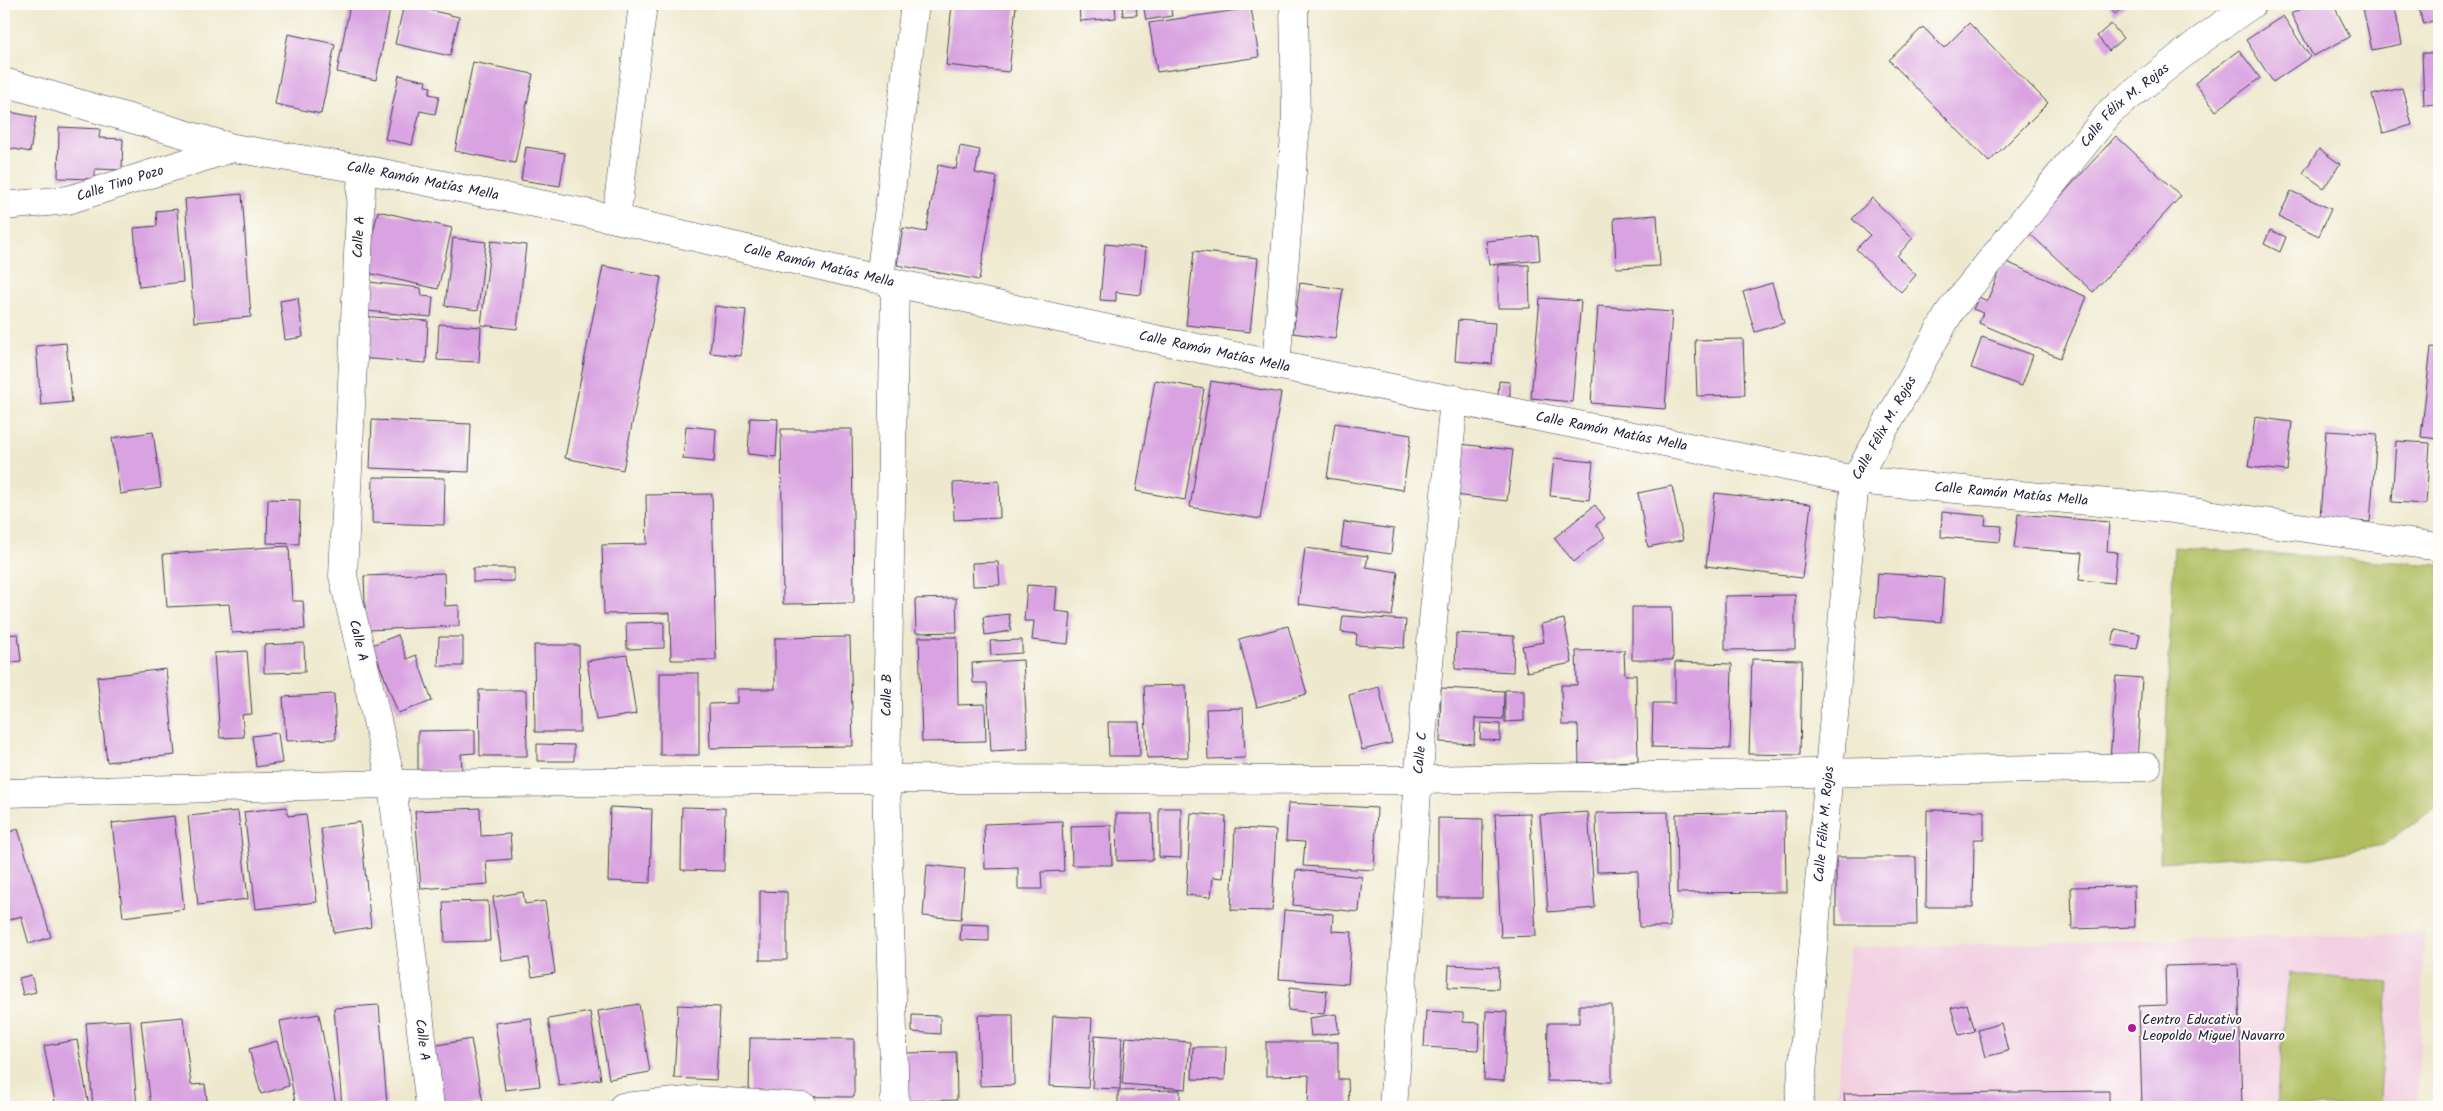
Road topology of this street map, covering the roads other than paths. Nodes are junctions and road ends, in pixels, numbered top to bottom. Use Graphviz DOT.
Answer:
graph roads {
  1 [pos="643,4"];
  2 [pos="915,4"];
  3 [pos="1294,4"];
  4 [pos="2252,4"];
  5 [pos="4,82"];
  6 [pos="233,148"];
  7 [pos="362,169"];
  8 [pos="4,206"];
  9 [pos="616,218"];
  10 [pos="887,281"];
  11 [pos="1276,365"];
  12 [pos="1454,399"];
  13 [pos="1855,480"];
  14 [pos="2439,547"];
  15 [pos="2147,767"];
  16 [pos="1828,771"];
  17 [pos="886,779"];
  18 [pos="1418,780"];
  19 [pos="392,784"];
  20 [pos="4,793"];
  21 [pos="430,1107"];
  22 [pos="623,1107"];
  23 [pos="804,1107"];
  24 [pos="895,1107"];
  25 [pos="1393,1107"];
  26 [pos="1800,1107"];
  1 -- 9 [label="street"];
  2 -- 10 [label="street, Calle B"];
  3 -- 11 [label="street"];
  4 -- 13 [label="street, Calle Félix M. Rojas"];
  5 -- 6 [label="street, Calle Ramón Matías Mella"];
  6 -- 7 [label="street, Calle Ramón Matías Mella"];
  6 -- 8 [label="street, Calle Tino Pozo"];
  7 -- 9 [label="street, Calle Ramón Matías Mella"];
  7 -- 19 [label="street, Calle A"];
  9 -- 10 [label="street, Calle Ramón Matías Mella"];
  10 -- 11 [label="street, Calle Ramón Matías Mella"];
  10 -- 17 [label="street, Calle B"];
  11 -- 12 [label="street, Calle Ramón Matías Mella"];
  12 -- 13 [label="street, Calle Ramón Matías Mella"];
  12 -- 18 [label="street, Calle C"];
  13 -- 14 [label="street, Calle Ramón Matías Mella"];
  13 -- 16 [label="street, Calle Félix M. Rojas"];
  15 -- 16 [label="street"];
  16 -- 18 [label="street"];
  16 -- 26 [label="street, Calle Félix M. Rojas"];
  17 -- 18 [label="street"];
  17 -- 19 [label="street"];
  17 -- 24 [label="street, Calle B"];
  18 -- 25 [label="street, Calle C"];
  19 -- 20 [label="street"];
  19 -- 21 [label="street, Calle A"];
  22 -- 23 [label="street"];
}
